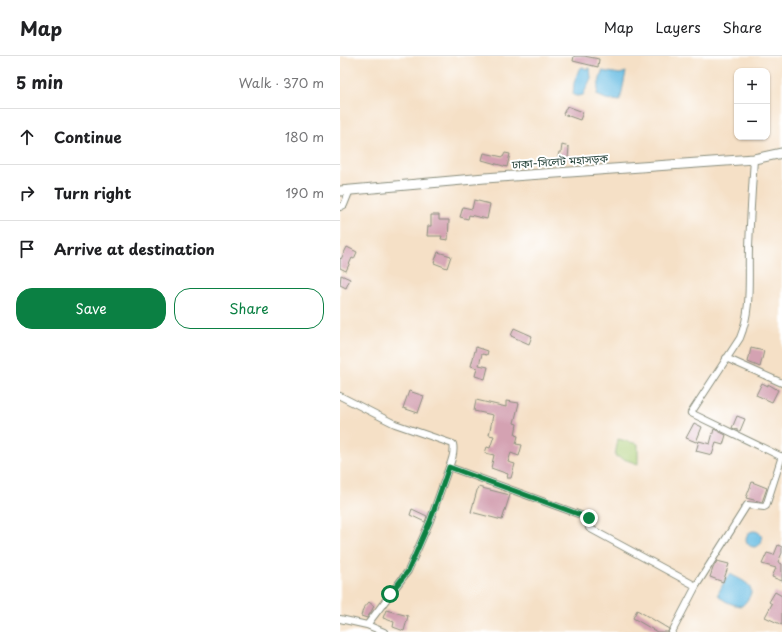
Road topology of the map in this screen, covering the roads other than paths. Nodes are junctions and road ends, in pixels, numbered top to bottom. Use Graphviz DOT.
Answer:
graph roads {
  1 [pos="782,153"];
  2 [pos="754,159"];
  3 [pos="350,190"];
  4 [pos="340,191"];
  5 [pos="340,207"];
  6 [pos="726,358"];
  7 [pos="782,383"];
  8 [pos="340,396"];
  9 [pos="782,456"];
  10 [pos="449,467"];
  11 [pos="696,586"];
  12 [pos="340,619"];
  13 [pos="367,625"];
  14 [pos="384,632"];
  15 [pos="672,632"];
  1 -- 2 [label="highway, ঢাকা-সিলেট মহাসড়ক"];
  2 -- 3 [label="highway, ঢাকা-সিলেট মহাসড়ক"];
  2 -- 6 [label="street"];
  3 -- 4 [label="highway, ঢাকা-সিলেট মহাসড়ক"];
  3 -- 5 [label="street"];
  6 -- 7 [label="street"];
  6 -- 9 [label="street"];
  8 -- 10 [label="street"];
  9 -- 11 [label="street"];
  10 -- 11 [label="street"];
  10 -- 13 [label="street"];
  11 -- 15 [label="street"];
  12 -- 13 [label="street"];
  13 -- 14 [label="street"];
}
